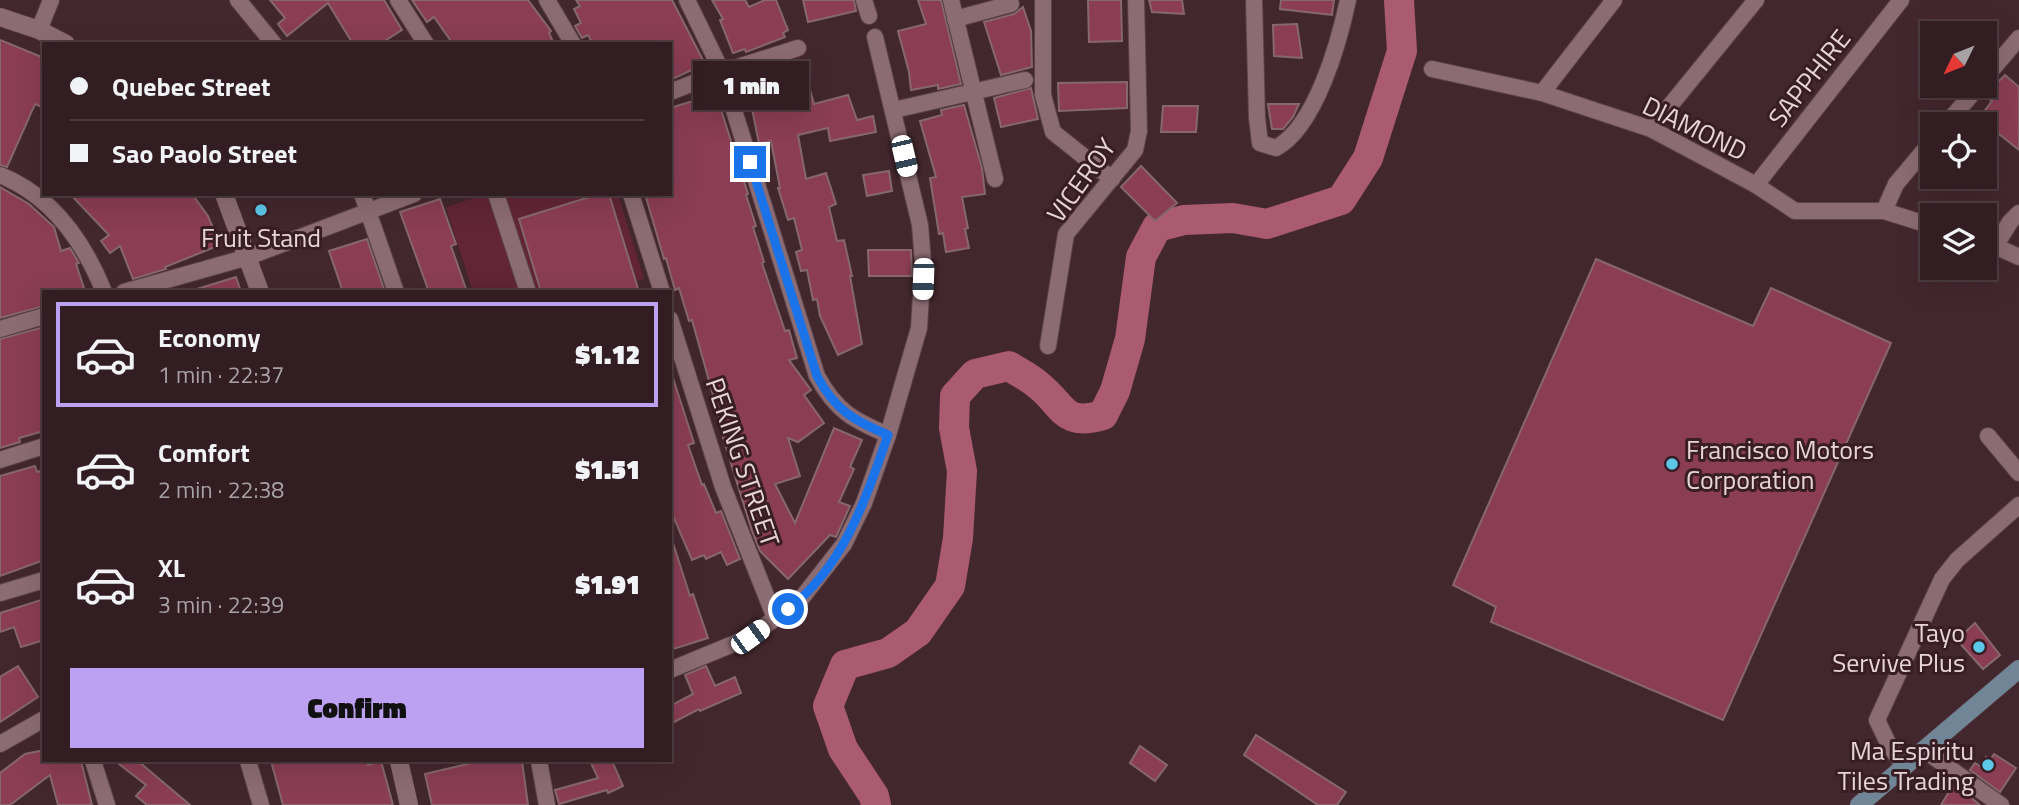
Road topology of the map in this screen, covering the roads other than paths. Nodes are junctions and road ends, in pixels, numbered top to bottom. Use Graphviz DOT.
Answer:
graph roads {
  1 [pos="51,0"];
  2 [pos="238,0"];
  3 [pos="398,0"];
  4 [pos="547,0"];
  5 [pos="687,0"];
  6 [pos="864,0"];
  7 [pos="951,0"];
  8 [pos="1043,0"];
  9 [pos="1136,0"];
  10 [pos="1254,0"];
  11 [pos="1348,0"];
  12 [pos="1614,0"];
  13 [pos="1756,0"];
  14 [pos="1901,0"];
  15 [pos="1011,4"];
  16 [pos="869,16"];
  17 [pos="0,17"];
  18 [pos="955,19"];
  19 [pos="38,30"];
  20 [pos="875,37"];
  21 [pos="2019,38"];
  22 [pos="62,42"];
  23 [pos="272,42"];
  24 [pos="425,42"];
  25 [pos="572,42"];
  26 [pos="798,48"];
  27 [pos="1997,64"];
  28 [pos="1432,69"];
  29 [pos="722,72"];
  30 [pos="1026,80"];
  31 [pos="672,91"];
  32 [pos="974,91"];
  33 [pos="1542,93"];
  34 [pos="1969,98"];
  35 [pos="894,110"];
  36 [pos="1956,112"];
  37 [pos="1651,129"];
  38 [pos="1920,155"];
  39 [pos="0,175"];
  40 [pos="995,179"];
  41 [pos="1112,179"];
  42 [pos="1756,185"];
  43 [pos="224,196"];
  44 [pos="363,196"];
  45 [pos="409,196"];
  46 [pos="497,196"];
  47 [pos="632,196"];
  48 [pos="1884,211"];
  49 [pos="369,212"];
  50 [pos="2019,213"];
  51 [pos="1920,222"];
  52 [pos="1997,236"];
  53 [pos="1997,246"];
  54 [pos="248,257"];
  55 [pos="2019,257"];
  56 [pos="103,290"];
  57 [pos="131,290"];
  58 [pos="259,290"];
  59 [pos="395,290"];
  60 [pos="527,290"];
  61 [pos="661,290"];
  62 [pos="42,317"];
  63 [pos="672,325"];
  64 [pos="0,329"];
  65 [pos="1048,346"];
  66 [pos="888,435"];
  67 [pos="1988,436"];
  68 [pos="42,447"];
  69 [pos="0,460"];
  70 [pos="2019,473"];
  71 [pos="2019,505"];
  72 [pos="42,581"];
  73 [pos="0,593"];
  74 [pos="775,618"];
  75 [pos="672,669"];
  76 [pos="2019,669"];
  77 [pos="42,720"];
  78 [pos="0,744"];
  79 [pos="1924,750"];
  80 [pos="93,762"];
  81 [pos="248,762"];
  82 [pos="399,762"];
  83 [pos="539,762"];
  84 [pos="1904,767"];
  85 [pos="110,804"];
  86 [pos="261,805"];
  87 [pos="409,805"];
  88 [pos="547,805"];
  89 [pos="1859,805"];
  90 [pos="2001,805"];
  1 -- 19 [label="street"];
  2 -- 23 [label="street"];
  3 -- 24 [label="street"];
  4 -- 25 [label="street"];
  5 -- 29 [label="street"];
  6 -- 16 [label="street"];
  7 -- 18 [label="street"];
  8 -- 41 [label="street"];
  9 -- 41 [label="street, VICEROY"];
  10 -- 11 [label="street"];
  12 -- 33 [label="street"];
  13 -- 37 [label="street"];
  14 -- 42 [label="street, SAPPHIRE"];
  15 -- 18 [label="street"];
  17 -- 19 [label="street"];
  18 -- 32 [label="street"];
  19 -- 22 [label="street"];
  20 -- 35 [label="street"];
  21 -- 27 [label="street"];
  26 -- 29 [label="street"];
  28 -- 33 [label="street, DIAMOND"];
  29 -- 31 [label="street"];
  29 -- 66 [label="street"];
  30 -- 32 [label="street"];
  32 -- 35 [label="street"];
  32 -- 40 [label="street"];
  33 -- 37 [label="street, DIAMOND"];
  34 -- 36 [label="street"];
  35 -- 66 [label="street"];
  37 -- 42 [label="street, DIAMOND"];
  38 -- 48 [label="street"];
  39 -- 56 [label="street"];
  41 -- 65 [label="street, VICEROY"];
  42 -- 48 [label="street, DIAMOND"];
  43 -- 54 [label="street"];
  44 -- 49 [label="street"];
  45 -- 49 [label="street"];
  46 -- 60 [label="street"];
  47 -- 61 [label="street"];
  48 -- 51 [label="street, DIAMOND"];
  49 -- 54 [label="street"];
  49 -- 59 [label="street"];
  50 -- 52 [label="street"];
  53 -- 55 [label="street"];
  54 -- 57 [label="street"];
  54 -- 58 [label="street"];
  62 -- 64 [label="street"];
  63 -- 74 [label="street, PEKING STREET"];
  66 -- 74 [label="street"];
  67 -- 70 [label="street"];
  68 -- 69 [label="street"];
  71 -- 84 [label="street"];
  72 -- 73 [label="street"];
  74 -- 75 [label="street"];
  76 -- 79 [label="main road"];
  77 -- 78 [label="street"];
  79 -- 84 [label="main road"];
  79 -- 90 [label="street"];
  80 -- 85 [label="street"];
  81 -- 86 [label="street"];
  82 -- 87 [label="street"];
  83 -- 88 [label="street"];
  84 -- 89 [label="main road"];
}
